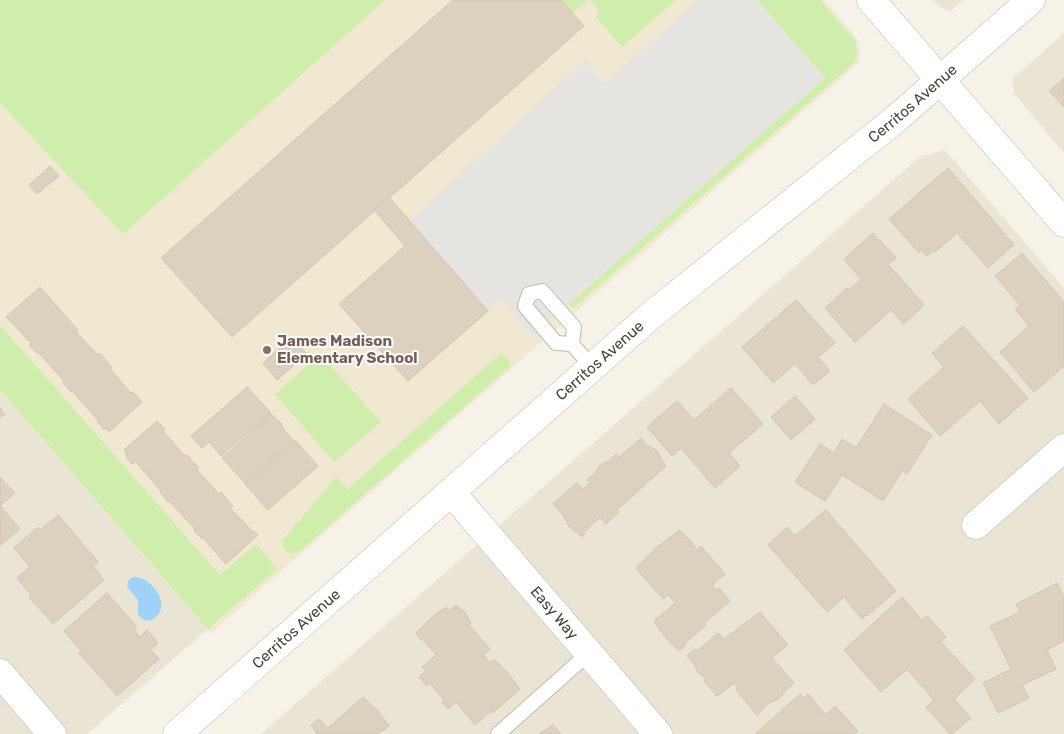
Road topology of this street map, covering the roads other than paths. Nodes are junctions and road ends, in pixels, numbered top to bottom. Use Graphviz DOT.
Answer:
graph roads {
  1 [pos="871,0"];
  2 [pos="1031,0"];
  3 [pos="941,80"];
  4 [pos="1064,223"];
  5 [pos="572,344"];
  6 [pos="592,367"];
  7 [pos="1064,448"];
  8 [pos="451,492"];
  9 [pos="976,525"];
  10 [pos="589,653"];
  11 [pos="0,673"];
  12 [pos="52,734"];
  13 [pos="177,734"];
  14 [pos="498,734"];
  15 [pos="658,734"];
  1 -- 3 [label="street"];
  2 -- 3 [label="street, Cerritos Avenue"];
  3 -- 4 [label="street"];
  3 -- 6 [label="street, Cerritos Avenue"];
  5 -- 5 [label="lane"];
  5 -- 6 [label="lane"];
  6 -- 8 [label="street, Cerritos Avenue"];
  7 -- 9 [label="street"];
  8 -- 10 [label="street, Easy Way"];
  8 -- 13 [label="street, Cerritos Avenue"];
  10 -- 14 [label="lane"];
  10 -- 15 [label="street, Easy Way"];
  11 -- 12 [label="street"];
}
